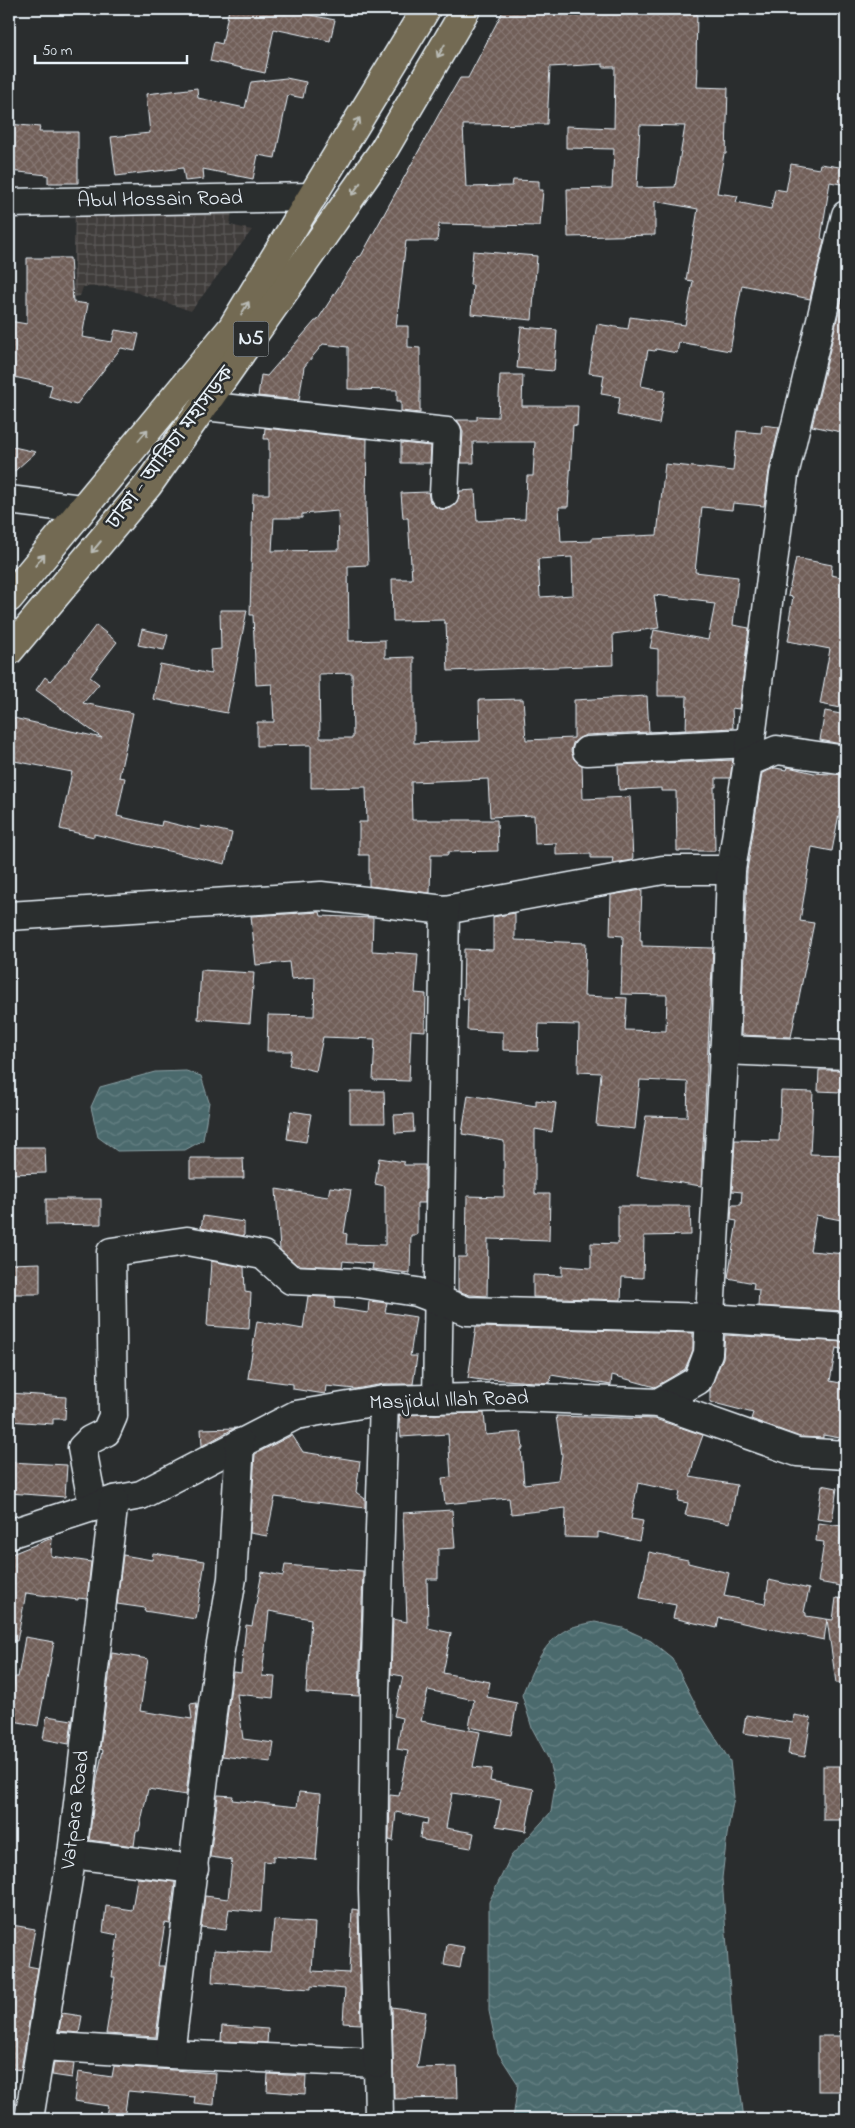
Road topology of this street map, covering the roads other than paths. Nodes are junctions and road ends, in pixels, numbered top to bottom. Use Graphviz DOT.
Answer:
graph roads {
  1 [pos="426,9"];
  2 [pos="466,9"];
  3 [pos="312,197"];
  4 [pos="9,203"];
  5 [pos="846,215"];
  6 [pos="204,406"];
  7 [pos="444,494"];
  8 [pos="9,500"];
  9 [pos="81,509"];
  10 [pos="9,598"];
  11 [pos="9,651"];
  12 [pos="587,751"];
  13 [pos="749,753"];
  14 [pos="846,760"];
  15 [pos="731,870"];
  16 [pos="445,910"];
  17 [pos="9,916"];
  18 [pos="724,1050"];
  19 [pos="846,1055"];
  20 [pos="438,1300"];
  21 [pos="710,1318"];
  22 [pos="846,1327"];
  23 [pos="437,1399"];
  24 [pos="384,1400"];
  25 [pos="658,1403"];
  26 [pos="240,1443"];
  27 [pos="846,1456"];
  28 [pos="104,1503"];
  29 [pos="9,1534"];
  30 [pos="72,1854"];
  31 [pos="194,1869"];
  32 [pos="42,2046"];
  33 [pos="170,2054"];
  34 [pos="378,2063"];
  35 [pos="29,2119"];
  36 [pos="379,2119"];
  3 -- 1 [label="highway, ঢাকা - আরিচা মহাসড়ক / N5, one-way"];
  2 -- 6 [label="highway, ঢাকা - আরিচা মহাসড়ক / N5, one-way"];
  3 -- 4 [label="street, Abul Hossain Road"];
  9 -- 3 [label="highway, ঢাকা - আরিচা মহাসড়ক / N5, one-way"];
  5 -- 13 [label="street"];
  6 -- 7 [label="street"];
  6 -- 11 [label="highway, ঢাকা - আরিচা মহাসড়ক / N5, one-way"];
  8 -- 9 [label="street"];
  10 -- 9 [label="highway, ঢাকা - আরিচা মহাসড়ক / N5, one-way"];
  12 -- 13 [label="street"];
  13 -- 14 [label="street"];
  13 -- 15 [label="street"];
  15 -- 16 [label="street"];
  15 -- 18 [label="street"];
  16 -- 17 [label="street"];
  16 -- 20 [label="street"];
  18 -- 19 [label="street"];
  18 -- 21 [label="street"];
  20 -- 21 [label="street"];
  20 -- 23 [label="street"];
  20 -- 28 [label="street, Vatpara Road"];
  21 -- 22 [label="street"];
  21 -- 25 [label="street"];
  23 -- 24 [label="street, Masjidul Illah Road"];
  23 -- 25 [label="street, Masjidul Illah Road"];
  24 -- 26 [label="street, Masjidul Illah Road"];
  24 -- 34 [label="street"];
  25 -- 27 [label="street, Masjidul Illah Road"];
  26 -- 28 [label="street, Masjidul Illah Road"];
  26 -- 31 [label="street"];
  28 -- 29 [label="street, Masjidul Illah Road"];
  28 -- 30 [label="street, Vatpara Road"];
  30 -- 31 [label="street"];
  30 -- 32 [label="street, Vatpara Road"];
  31 -- 33 [label="street"];
  32 -- 33 [label="street"];
  32 -- 35 [label="street, Vatpara Road"];
  33 -- 34 [label="street"];
  34 -- 36 [label="street"];
}
